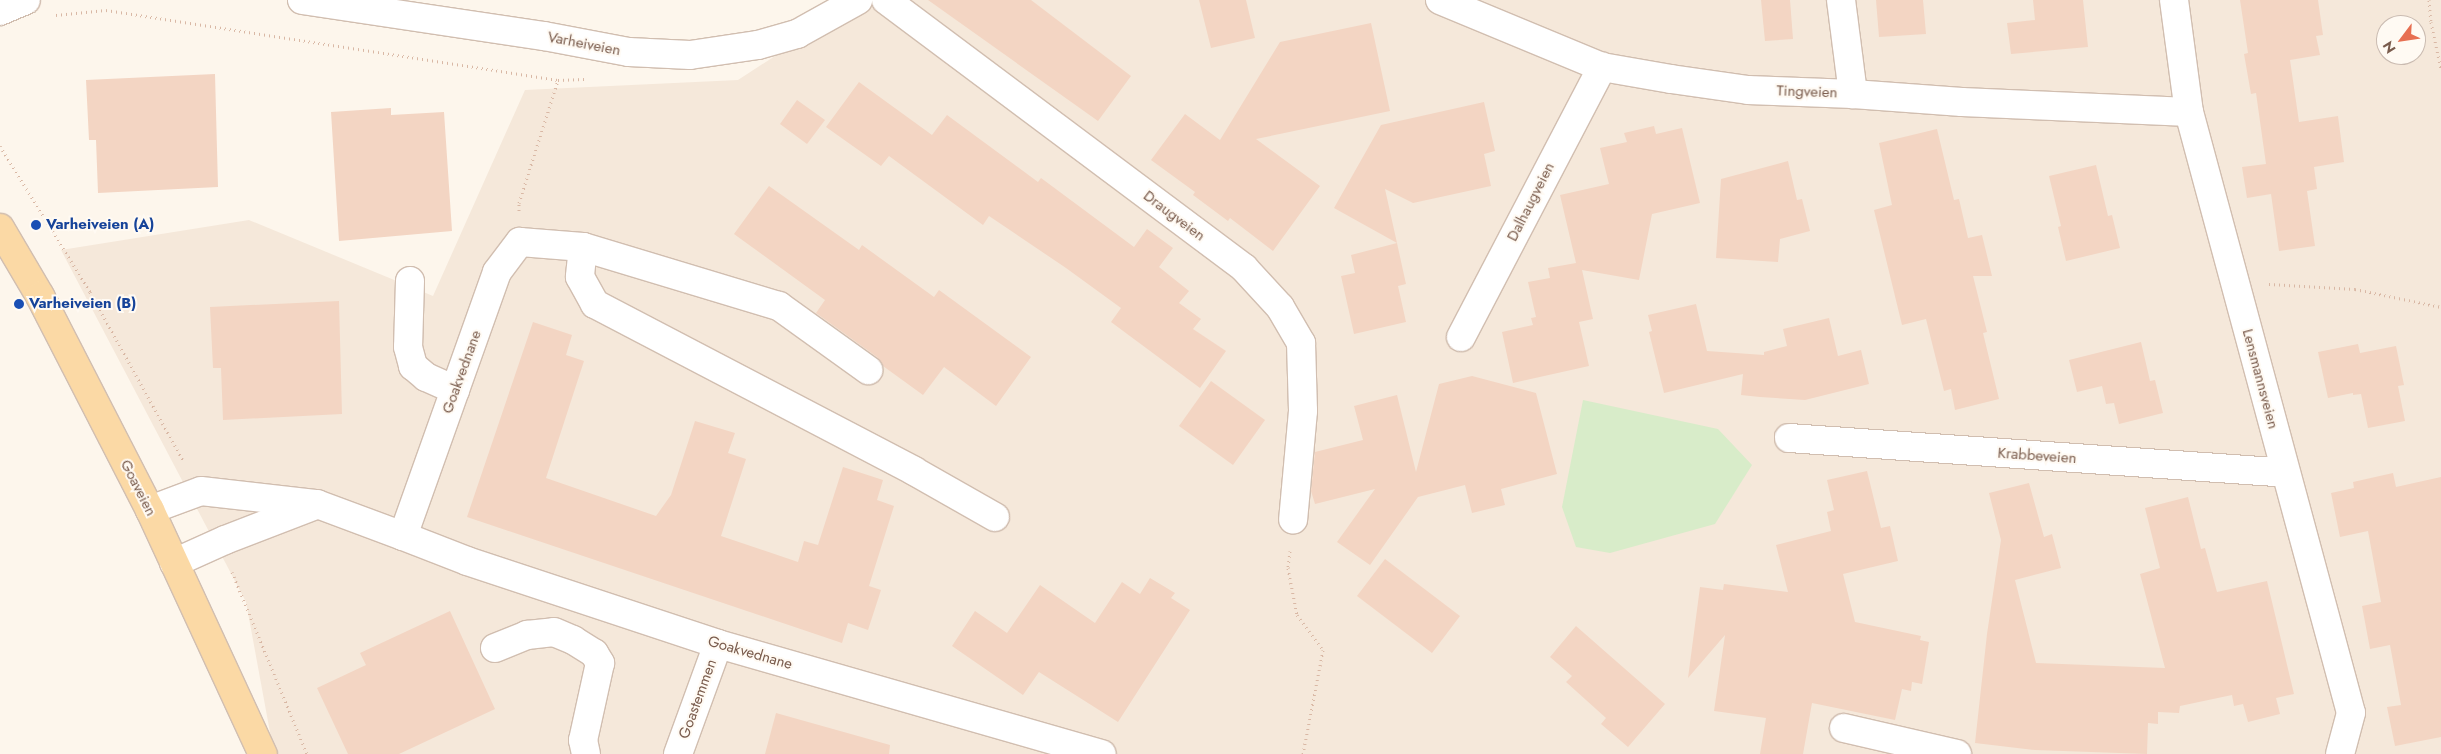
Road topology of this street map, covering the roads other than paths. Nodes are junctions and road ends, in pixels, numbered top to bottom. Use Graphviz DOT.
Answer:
graph roads {
  1 [pos="26,0"];
  2 [pos="302,0"];
  3 [pos="858,0"];
  4 [pos="886,0"];
  5 [pos="1440,0"];
  6 [pos="1841,0"];
  7 [pos="2174,0"];
  8 [pos="0,10"];
  9 [pos="1602,67"];
  10 [pos="1853,94"];
  11 [pos="2189,112"];
  12 [pos="0,228"];
  13 [pos="584,247"];
  14 [pos="410,281"];
  15 [pos="1461,337"];
  16 [pos="868,370"];
  17 [pos="455,390"];
  18 [pos="1789,438"];
  19 [pos="2285,473"];
  20 [pos="317,504"];
  21 [pos="150,510"];
  22 [pos="995,518"];
  23 [pos="1294,520"];
  24 [pos="403,536"];
  25 [pos="174,563"];
  26 [pos="718,644"];
  27 [pos="495,648"];
  28 [pos="1844,728"];
  29 [pos="263,754"];
  30 [pos="586,754"];
  31 [pos="678,754"];
  32 [pos="1102,754"];
  33 [pos="1957,754"];
  34 [pos="2340,754"];
  1 -- 8 [label="street"];
  2 -- 3 [label="street, Varheiveien"];
  4 -- 23 [label="street, Draugveien"];
  5 -- 9 [label="street, Tingveien"];
  6 -- 10 [label="street"];
  7 -- 11 [label="street, Lensmannsveien"];
  9 -- 10 [label="street, Tingveien"];
  9 -- 15 [label="street, Dalhaugveien"];
  10 -- 11 [label="street, Tingveien"];
  11 -- 19 [label="street, Lensmannsveien"];
  12 -- 21 [label="main road, Goaveien"];
  13 -- 16 [label="street"];
  13 -- 17 [label="street, Goakvednane"];
  13 -- 22 [label="street"];
  14 -- 17 [label="street"];
  17 -- 24 [label="street, Goakvednane"];
  18 -- 19 [label="street, Krabbeveien"];
  19 -- 34 [label="street, Lensmannsveien"];
  20 -- 21 [label="street, Goakvednane"];
  20 -- 24 [label="street, Goakvednane"];
  20 -- 25 [label="street"];
  21 -- 25 [label="main road, Goaveien"];
  24 -- 26 [label="street, Goakvednane"];
  25 -- 29 [label="main road, Goaveien"];
  26 -- 31 [label="street, Goastemmen"];
  26 -- 32 [label="street, Goakvednane"];
  27 -- 30 [label="street"];
  28 -- 33 [label="street"];
}
